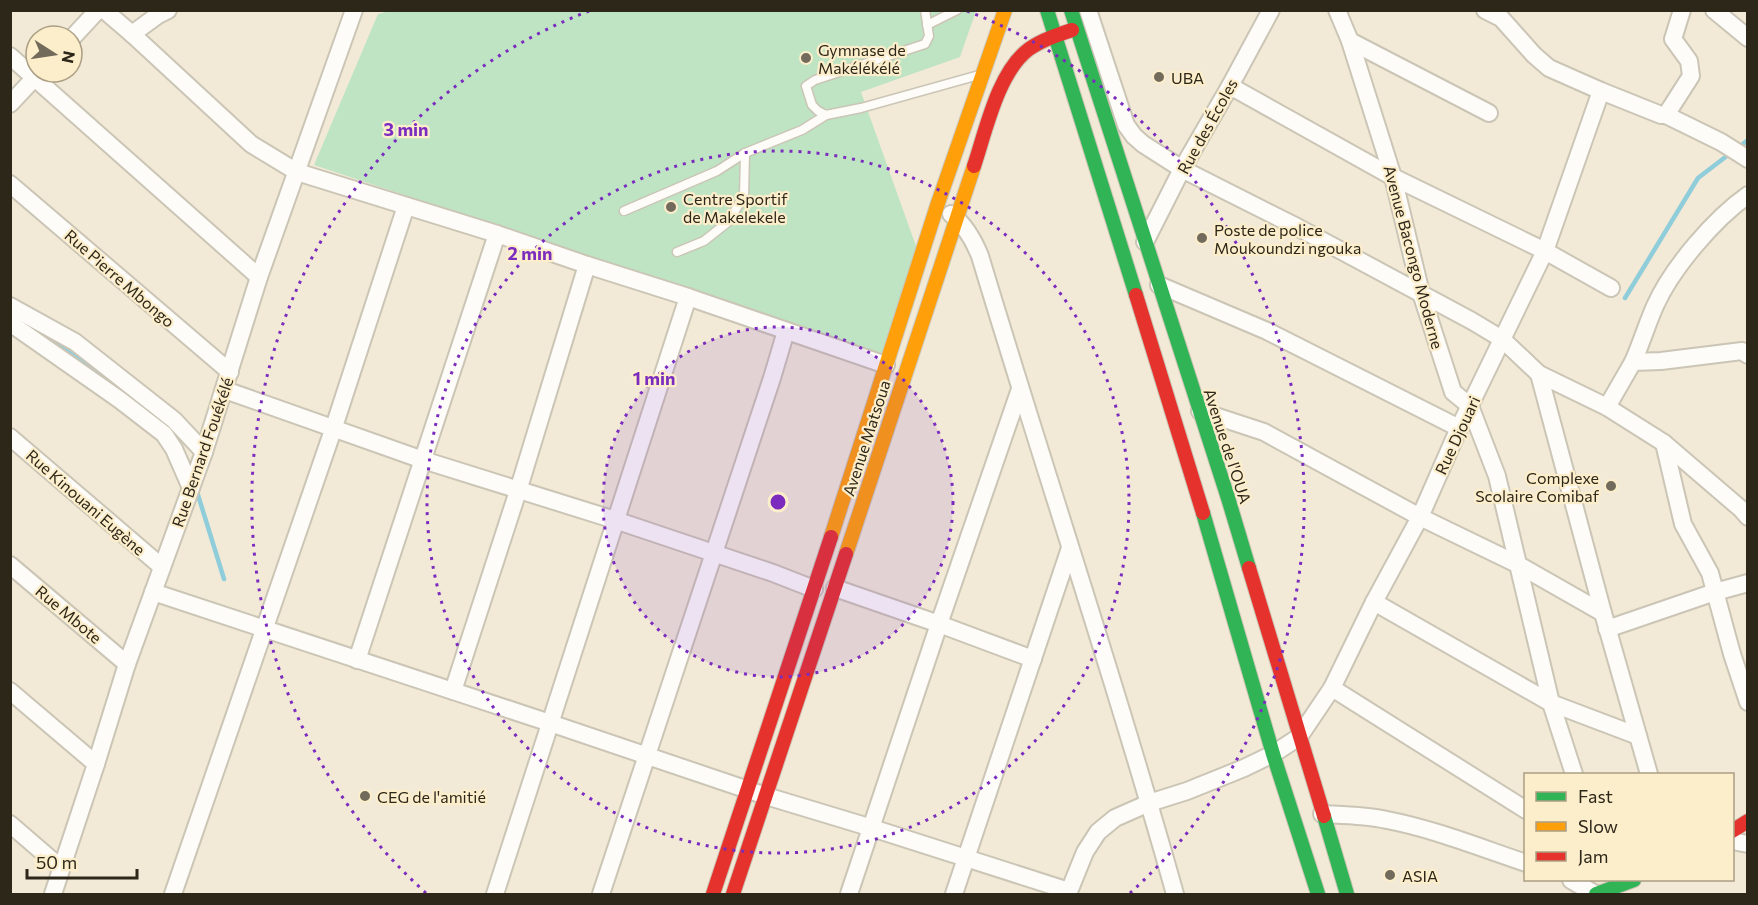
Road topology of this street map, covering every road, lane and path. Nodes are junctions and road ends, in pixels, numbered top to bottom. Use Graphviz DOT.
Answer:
graph roads {
  1 [pos="98,10"];
  2 [pos="104,10"];
  3 [pos="168,10"];
  4 [pos="354,10"];
  5 [pos="925,10"];
  6 [pos="957,10"];
  7 [pos="1005,10"];
  8 [pos="1047,10"];
  9 [pos="1071,10"];
  10 [pos="1088,10"];
  11 [pos="1270,10"];
  12 [pos="1337,10"];
  13 [pos="1682,10"];
  14 [pos="1714,10"];
  15 [pos="1497,13"];
  16 [pos="84,25"];
  17 [pos="927,25"];
  18 [pos="1077,28"];
  19 [pos="132,34"];
  20 [pos="1055,36"];
  21 [pos="1748,38"];
  22 [pos="1350,41"];
  23 [pos="10,56"];
  24 [pos="24,66"];
  25 [pos="982,74"];
  26 [pos="29,84"];
  27 [pos="48,84"];
  28 [pos="1230,86"];
  29 [pos="1601,91"];
  30 [pos="10,104"];
  31 [pos="1489,113"];
  32 [pos="1666,114"];
  33 [pos="826,115"];
  34 [pos="1126,125"];
  35 [pos="1110,130"];
  36 [pos="745,153"];
  37 [pos="1746,157"];
  38 [pos="1182,169"];
  39 [pos="297,172"];
  40 [pos="1393,177"];
  41 [pos="10,184"];
  42 [pos="1748,195"];
  43 [pos="938,203"];
  44 [pos="406,206"];
  45 [pos="624,211"];
  46 [pos="956,218"];
  47 [pos="497,234"];
  48 [pos="1145,242"];
  49 [pos="1545,251"];
  50 [pos="677,252"];
  51 [pos="587,265"];
  52 [pos="259,277"];
  53 [pos="1158,285"];
  54 [pos="1611,288"];
  55 [pos="1421,293"];
  56 [pos="688,297"];
  57 [pos="10,306"];
  58 [pos="10,323"];
  59 [pos="786,331"];
  60 [pos="1502,339"];
  61 [pos="1748,355"];
  62 [pos="1633,362"];
  63 [pos="886,365"];
  64 [pos="230,372"];
  65 [pos="1539,374"];
  66 [pos="1020,389"];
  67 [pos="225,390"];
  68 [pos="1470,406"];
  69 [pos="1607,407"];
  70 [pos="1200,411"];
  71 [pos="1459,428"];
  72 [pos="333,430"];
  73 [pos="10,437"];
  74 [pos="1664,443"];
  75 [pos="204,452"];
  76 [pos="423,460"];
  77 [pos="191,488"];
  78 [pos="518,491"];
  79 [pos="1420,517"];
  80 [pos="1748,517"];
  81 [pos="615,520"];
  82 [pos="1070,548"];
  83 [pos="713,554"];
  84 [pos="10,564"];
  85 [pos="1517,564"];
  86 [pos="162,567"];
  87 [pos="1748,583"];
  88 [pos="835,588"];
  89 [pos="814,589"];
  90 [pos="153,592"];
  91 [pos="1715,592"];
  92 [pos="1374,602"];
  93 [pos="1605,621"];
  94 [pos="939,624"];
  95 [pos="263,630"];
  96 [pos="1033,659"];
  97 [pos="357,660"];
  98 [pos="127,664"];
  99 [pos="1332,688"];
  100 [pos="10,691"];
  101 [pos="453,691"];
  102 [pos="1748,702"];
  103 [pos="1551,703"];
  104 [pos="550,723"];
  105 [pos="1638,736"];
  106 [pos="1299,737"];
  107 [pos="1273,754"];
  108 [pos="647,756"];
  109 [pos="96,764"];
  110 [pos="1574,773"];
  111 [pos="1649,773"];
  112 [pos="749,790"];
  113 [pos="766,796"];
  114 [pos="1149,802"];
  115 [pos="1524,809"];
  116 [pos="1322,814"];
  117 [pos="1748,821"];
  118 [pos="10,824"];
  119 [pos="872,828"];
  120 [pos="1734,830"];
  121 [pos="966,857"];
  122 [pos="1524,862"];
  123 [pos="62,868"];
  124 [pos="1574,881"];
  125 [pos="1611,884"];
  126 [pos="1068,893"];
  127 [pos="53,894"];
  128 [pos="173,894"];
  129 [pos="495,894"];
  130 [pos="602,894"];
  131 [pos="713,894"];
  132 [pos="733,894"];
  133 [pos="849,894"];
  134 [pos="954,894"];
  135 [pos="1175,894"];
  136 [pos="1318,894"];
  137 [pos="1347,894"];
  138 [pos="1595,894"];
  1 -- 16 [label="street"];
  2 -- 19 [label="street"];
  3 -- 19 [label="street"];
  4 -- 39 [label="street, Rue Bernard Fouékélé"];
  5 -- 17 [label="lane"];
  6 -- 17 [label="lane"];
  7 -- 25 [label="street, Avenue Matsoua"];
  8 -- 20 [label="street"];
  9 -- 18 [label="street, Avenue de l'OUA"];
  10 -- 34 [label="street"];
  11 -- 28 [label="street, Rue des Écoles"];
  12 -- 22 [label="street, Avenue Bacongo Moderne"];
  13 -- 32 [label="street"];
  14 -- 21 [label="street"];
  15 -- 29 [label="street"];
  17 -- 33 [label="lane"];
  18 -- 20 [label="street, Avenue Matsoua"];
  18 -- 35 [label="street, Avenue de l'OUA"];
  19 -- 39 [label="street"];
  20 -- 46 [label="street, Avenue Matsoua"];
  20 -- 107 [label="street"];
  22 -- 31 [label="street"];
  22 -- 40 [label="street, Avenue Bacongo Moderne"];
  23 -- 24 [label="street"];
  25 -- 33 [label="lane"];
  25 -- 43 [label="street, Avenue Matsoua"];
  26 -- 30 [label="street"];
  27 -- 52 [label="street"];
  28 -- 38 [label="street, Rue des Écoles"];
  28 -- 40 [label="street"];
  29 -- 32 [label="street"];
  29 -- 49 [label="street, Rue Djouari"];
  32 -- 37 [label="street"];
  33 -- 36 [label="lane"];
  34 -- 35 [label="street"];
  34 -- 38 [label="street"];
  35 -- 48 [label="street, Avenue de l'OUA"];
  36 -- 45 [label="lane"];
  36 -- 50 [label="lane"];
  38 -- 48 [label="street, Rue des Écoles"];
  38 -- 55 [label="street"];
  39 -- 44 [label="street"];
  39 -- 52 [label="street, Rue Bernard Fouékélé"];
  40 -- 49 [label="street"];
  40 -- 55 [label="street, Avenue Bacongo Moderne"];
  41 -- 64 [label="street, Rue Pierre Mbongo"];
  42 -- 62 [label="street"];
  43 -- 46 [label="street"];
  43 -- 63 [label="street, Avenue Matsoua"];
  44 -- 47 [label="street"];
  44 -- 72 [label="street"];
  46 -- 66 [label="street"];
  46 -- 88 [label="street, Avenue Matsoua"];
  47 -- 51 [label="street"];
  47 -- 76 [label="street"];
  48 -- 53 [label="street, Avenue de l'OUA"];
  49 -- 54 [label="street"];
  49 -- 60 [label="street, Rue Djouari"];
  51 -- 56 [label="street"];
  51 -- 78 [label="street"];
  52 -- 64 [label="street, Rue Bernard Fouékélé"];
  53 -- 70 [label="street, Avenue de l'OUA"];
  53 -- 71 [label="street"];
  55 -- 60 [label="street"];
  55 -- 68 [label="street, Avenue Bacongo Moderne"];
  56 -- 59 [label="street"];
  56 -- 81 [label="street"];
  57 -- 75 [label="street"];
  58 -- 77 [label="street"];
  59 -- 63 [label="street"];
  59 -- 83 [label="street"];
  60 -- 65 [label="street"];
  60 -- 68 [label="street, Rue Djouari"];
  61 -- 62 [label="street"];
  62 -- 69 [label="street"];
  63 -- 89 [label="street, Avenue Matsoua"];
  64 -- 67 [label="street, Rue Bernard Fouékélé"];
  65 -- 69 [label="street"];
  65 -- 93 [label="street"];
  66 -- 82 [label="street"];
  66 -- 94 [label="street"];
  67 -- 72 [label="street"];
  67 -- 75 [label="street, Rue Bernard Fouékélé"];
  68 -- 71 [label="street, Rue Djouari"];
  68 -- 85 [label="street, Avenue Bacongo Moderne"];
  69 -- 74 [label="street"];
  70 -- 79 [label="street"];
  70 -- 106 [label="street, Avenue de l'OUA"];
  71 -- 79 [label="street, Rue Djouari"];
  72 -- 76 [label="street"];
  72 -- 95 [label="street"];
  73 -- 86 [label="street, Rue Kinouani Eugène"];
  74 -- 80 [label="street"];
  74 -- 91 [label="street"];
  75 -- 77 [label="street, Rue Bernard Fouékélé"];
  76 -- 78 [label="street"];
  76 -- 97 [label="street"];
  77 -- 86 [label="street, Rue Bernard Fouékélé"];
  78 -- 81 [label="street"];
  78 -- 101 [label="street"];
  79 -- 85 [label="street"];
  79 -- 92 [label="street, Rue Djouari"];
  81 -- 83 [label="street"];
  81 -- 104 [label="street"];
  82 -- 96 [label="street"];
  82 -- 114 [label="street"];
  83 -- 89 [label="street"];
  83 -- 108 [label="street"];
  84 -- 98 [label="street, Rue Mbote"];
  85 -- 93 [label="street"];
  85 -- 103 [label="street, Avenue Bacongo Moderne"];
  86 -- 90 [label="street, Rue Bernard Fouékélé"];
  87 -- 91 [label="street"];
  88 -- 94 [label="street"];
  88 -- 113 [label="street, Avenue Matsoua"];
  89 -- 112 [label="street, Avenue Matsoua"];
  90 -- 95 [label="street"];
  90 -- 98 [label="street, Rue Bernard Fouékélé"];
  91 -- 93 [label="street"];
  91 -- 102 [label="street"];
  92 -- 99 [label="street, Rue Djouari"];
  92 -- 103 [label="street"];
  93 -- 105 [label="street"];
  94 -- 96 [label="street"];
  94 -- 119 [label="street"];
  95 -- 97 [label="street"];
  95 -- 128 [label="street"];
  96 -- 121 [label="street"];
  97 -- 101 [label="street"];
  98 -- 109 [label="street, Rue Bernard Fouékélé"];
  99 -- 106 [label="street, Rue Djouari"];
  99 -- 115 [label="street"];
  100 -- 109 [label="street"];
  101 -- 104 [label="street"];
  103 -- 105 [label="street"];
  103 -- 110 [label="street, Avenue Bacongo Moderne"];
  104 -- 108 [label="street"];
  104 -- 129 [label="street"];
  105 -- 111 [label="street"];
  106 -- 107 [label="street, Rue Djouari"];
  106 -- 116 [label="street, Avenue de l'OUA"];
  107 -- 114 [label="street, Rue Djouari"];
  107 -- 136 [label="street"];
  108 -- 112 [label="street"];
  108 -- 130 [label="street"];
  109 -- 123 [label="street, Rue Bernard Fouékélé"];
  112 -- 113 [label="street"];
  112 -- 131 [label="street, Avenue Matsoua"];
  113 -- 119 [label="street"];
  113 -- 132 [label="street, Avenue Matsoua"];
  114 -- 126 [label="street, Rue Djouari"];
  114 -- 135 [label="street"];
  116 -- 122 [label="street"];
  116 -- 137 [label="street, Avenue de l'OUA"];
  117 -- 120 [label="street"];
  118 -- 123 [label="street"];
  119 -- 121 [label="street"];
  119 -- 133 [label="street"];
  121 -- 126 [label="street"];
  121 -- 134 [label="street"];
  123 -- 127 [label="street, Rue Bernard Fouékélé"];
  124 -- 138 [label="street"];
  125 -- 138 [label="street"];
}
